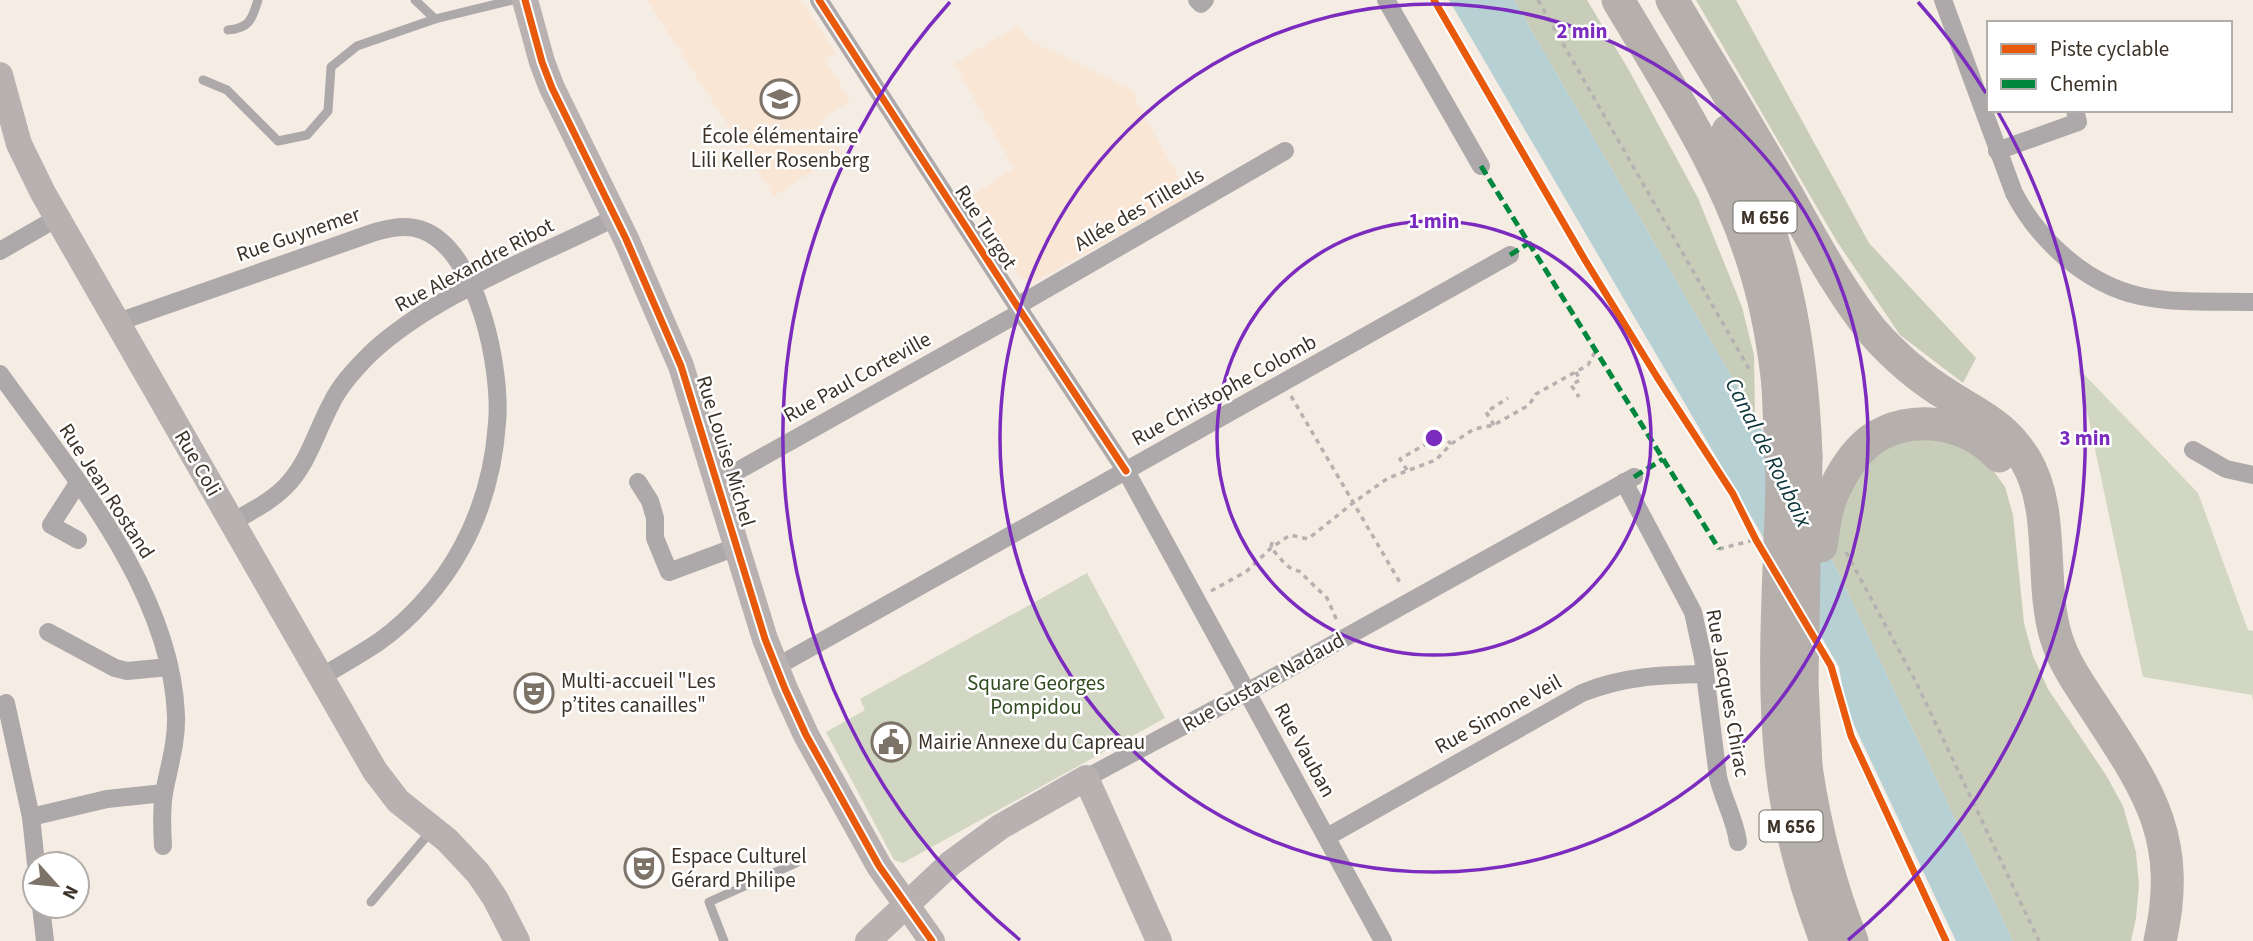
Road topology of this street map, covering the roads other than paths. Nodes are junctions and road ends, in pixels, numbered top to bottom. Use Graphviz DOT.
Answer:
graph roads {
  1 [pos="258,0"];
  2 [pos="415,0"];
  3 [pos="513,0"];
  4 [pos="525,0"];
  5 [pos="819,0"];
  6 [pos="1197,0"];
  7 [pos="1205,0"];
  8 [pos="1386,0"];
  9 [pos="1618,0"];
  10 [pos="1656,0"];
  11 [pos="1672,0"];
  12 [pos="1942,0"];
  13 [pos="474,5"];
  14 [pos="435,19"];
  15 [pos="228,30"];
  16 [pos="0,75"];
  17 [pos="203,80"];
  18 [pos="2076,112"];
  19 [pos="7,129"];
  20 [pos="1284,151"];
  21 [pos="1997,151"];
  22 [pos="1481,166"];
  23 [pos="616,217"];
  24 [pos="57,219"];
  25 [pos="0,251"];
  26 [pos="1510,255"];
  27 [pos="471,287"];
  28 [pos="2253,302"];
  29 [pos="1019,309"];
  30 [pos="118,322"];
  31 [pos="0,374"];
  32 [pos="2193,450"];
  33 [pos="1126,471"];
  34 [pos="2253,475"];
  35 [pos="1629,479"];
  36 [pos="638,482"];
  37 [pos="78,483"];
  38 [pos="716,483"];
  39 [pos="232,523"];
  40 [pos="78,540"];
  41 [pos="736,547"];
  42 [pos="48,632"];
  43 [pos="169,667"];
  44 [pos="776,667"];
  45 [pos="1705,674"];
  46 [pos="321,677"];
  47 [pos="1247,692"];
  48 [pos="1770,702"];
  49 [pos="6,704"];
  50 [pos="1086,778"];
  51 [pos="164,793"];
  52 [pos="31,817"];
  53 [pos="433,829"];
  54 [pos="1326,837"];
  55 [pos="1738,842"];
  56 [pos="163,846"];
  57 [pos="35,850"];
  58 [pos="796,863"];
  59 [pos="1830,881"];
  60 [pos="371,902"];
  61 [pos="905,905"];
  62 [pos="43,920"];
  63 [pos="45,941"];
  64 [pos="517,941"];
  65 [pos="724,941"];
  66 [pos="867,941"];
  67 [pos="932,941"];
  68 [pos="1159,941"];
  69 [pos="1383,941"];
  70 [pos="1804,941"];
  71 [pos="1826,941"];
  72 [pos="1852,941"];
  73 [pos="2142,941"];
  74 [pos="2160,941"];
  1 -- 15 [label="lane"];
  2 -- 14 [label="lane"];
  3 -- 13 [label="lane"];
  4 -- 23 [label="street, Rue Louise Michel"];
  5 -- 29 [label="street, Rue Turgot"];
  6 -- 7 [label="street"];
  8 -- 22 [label="street"];
  9 -- 48 [label="highway, M 656, bridge"];
  10 -- 59 [label="highway, M 656, bridge"];
  11 -- 74 [label="highway"];
  12 -- 21 [label="street"];
  13 -- 14 [label="lane"];
  14 -- 17 [label="lane"];
  16 -- 19 [label="street, Rue Coli"];
  18 -- 21 [label="street"];
  19 -- 24 [label="street, Rue Coli"];
  20 -- 29 [label="street, Allée des Tilleuls"];
  21 -- 28 [label="street"];
  23 -- 27 [label="street, Rue Alexandre Ribot"];
  23 -- 38 [label="street, Rue Louise Michel"];
  24 -- 25 [label="street"];
  24 -- 30 [label="street, Rue Coli"];
  26 -- 33 [label="street, Rue Christophe Colomb"];
  27 -- 30 [label="street, Rue Guynemer"];
  27 -- 39 [label="street, Rue Alexandre Ribot"];
  27 -- 46 [label="street, Rue Guynemer"];
  29 -- 33 [label="street, Rue Turgot"];
  29 -- 38 [label="street, Rue Paul Corteville"];
  30 -- 39 [label="street, Rue Coli"];
  31 -- 37 [label="street, Rue Jean Rostand"];
  32 -- 34 [label="street"];
  33 -- 44 [label="street, Rue Christophe Colomb"];
  33 -- 47 [label="street, Rue Vauban"];
  35 -- 45 [label="street, Rue Jacques Chirac"];
  35 -- 47 [label="street, Rue Gustave Nadaud"];
  36 -- 41 [label="street"];
  37 -- 40 [label="street"];
  37 -- 43 [label="street, Rue Jean Rostand"];
  38 -- 41 [label="street, Rue Louise Michel"];
  39 -- 46 [label="street, Rue Coli"];
  41 -- 44 [label="street, Rue Louise Michel"];
  42 -- 43 [label="street"];
  43 -- 51 [label="street, Rue Jean Rostand"];
  44 -- 61 [label="street, Rue Louise Michel"];
  45 -- 54 [label="street, Rue Simone Veil"];
  45 -- 55 [label="street, Rue Jacques Chirac"];
  46 -- 53 [label="street, Rue Coli"];
  47 -- 50 [label="street, Rue Gustave Nadaud"];
  47 -- 54 [label="street, Rue Vauban"];
  48 -- 70 [label="highway"];
  48 -- 71 [label="highway, M 656"];
  49 -- 52 [label="street"];
  50 -- 61 [label="street, Rue Gustave Nadaud"];
  50 -- 68 [label="street"];
  51 -- 52 [label="street"];
  51 -- 56 [label="street, Rue Jean Rostand"];
  52 -- 57 [label="street"];
  53 -- 60 [label="lane"];
  53 -- 64 [label="street, Rue Coli"];
  54 -- 69 [label="street, Rue Vauban"];
  58 -- 65 [label="lane"];
  59 -- 72 [label="highway, M 656"];
  59 -- 73 [label="highway, bridge"];
  61 -- 66 [label="street, Rue Gustave Nadaud"];
  61 -- 67 [label="street, Rue Louise Michel"];
  62 -- 63 [label="street"];
}
